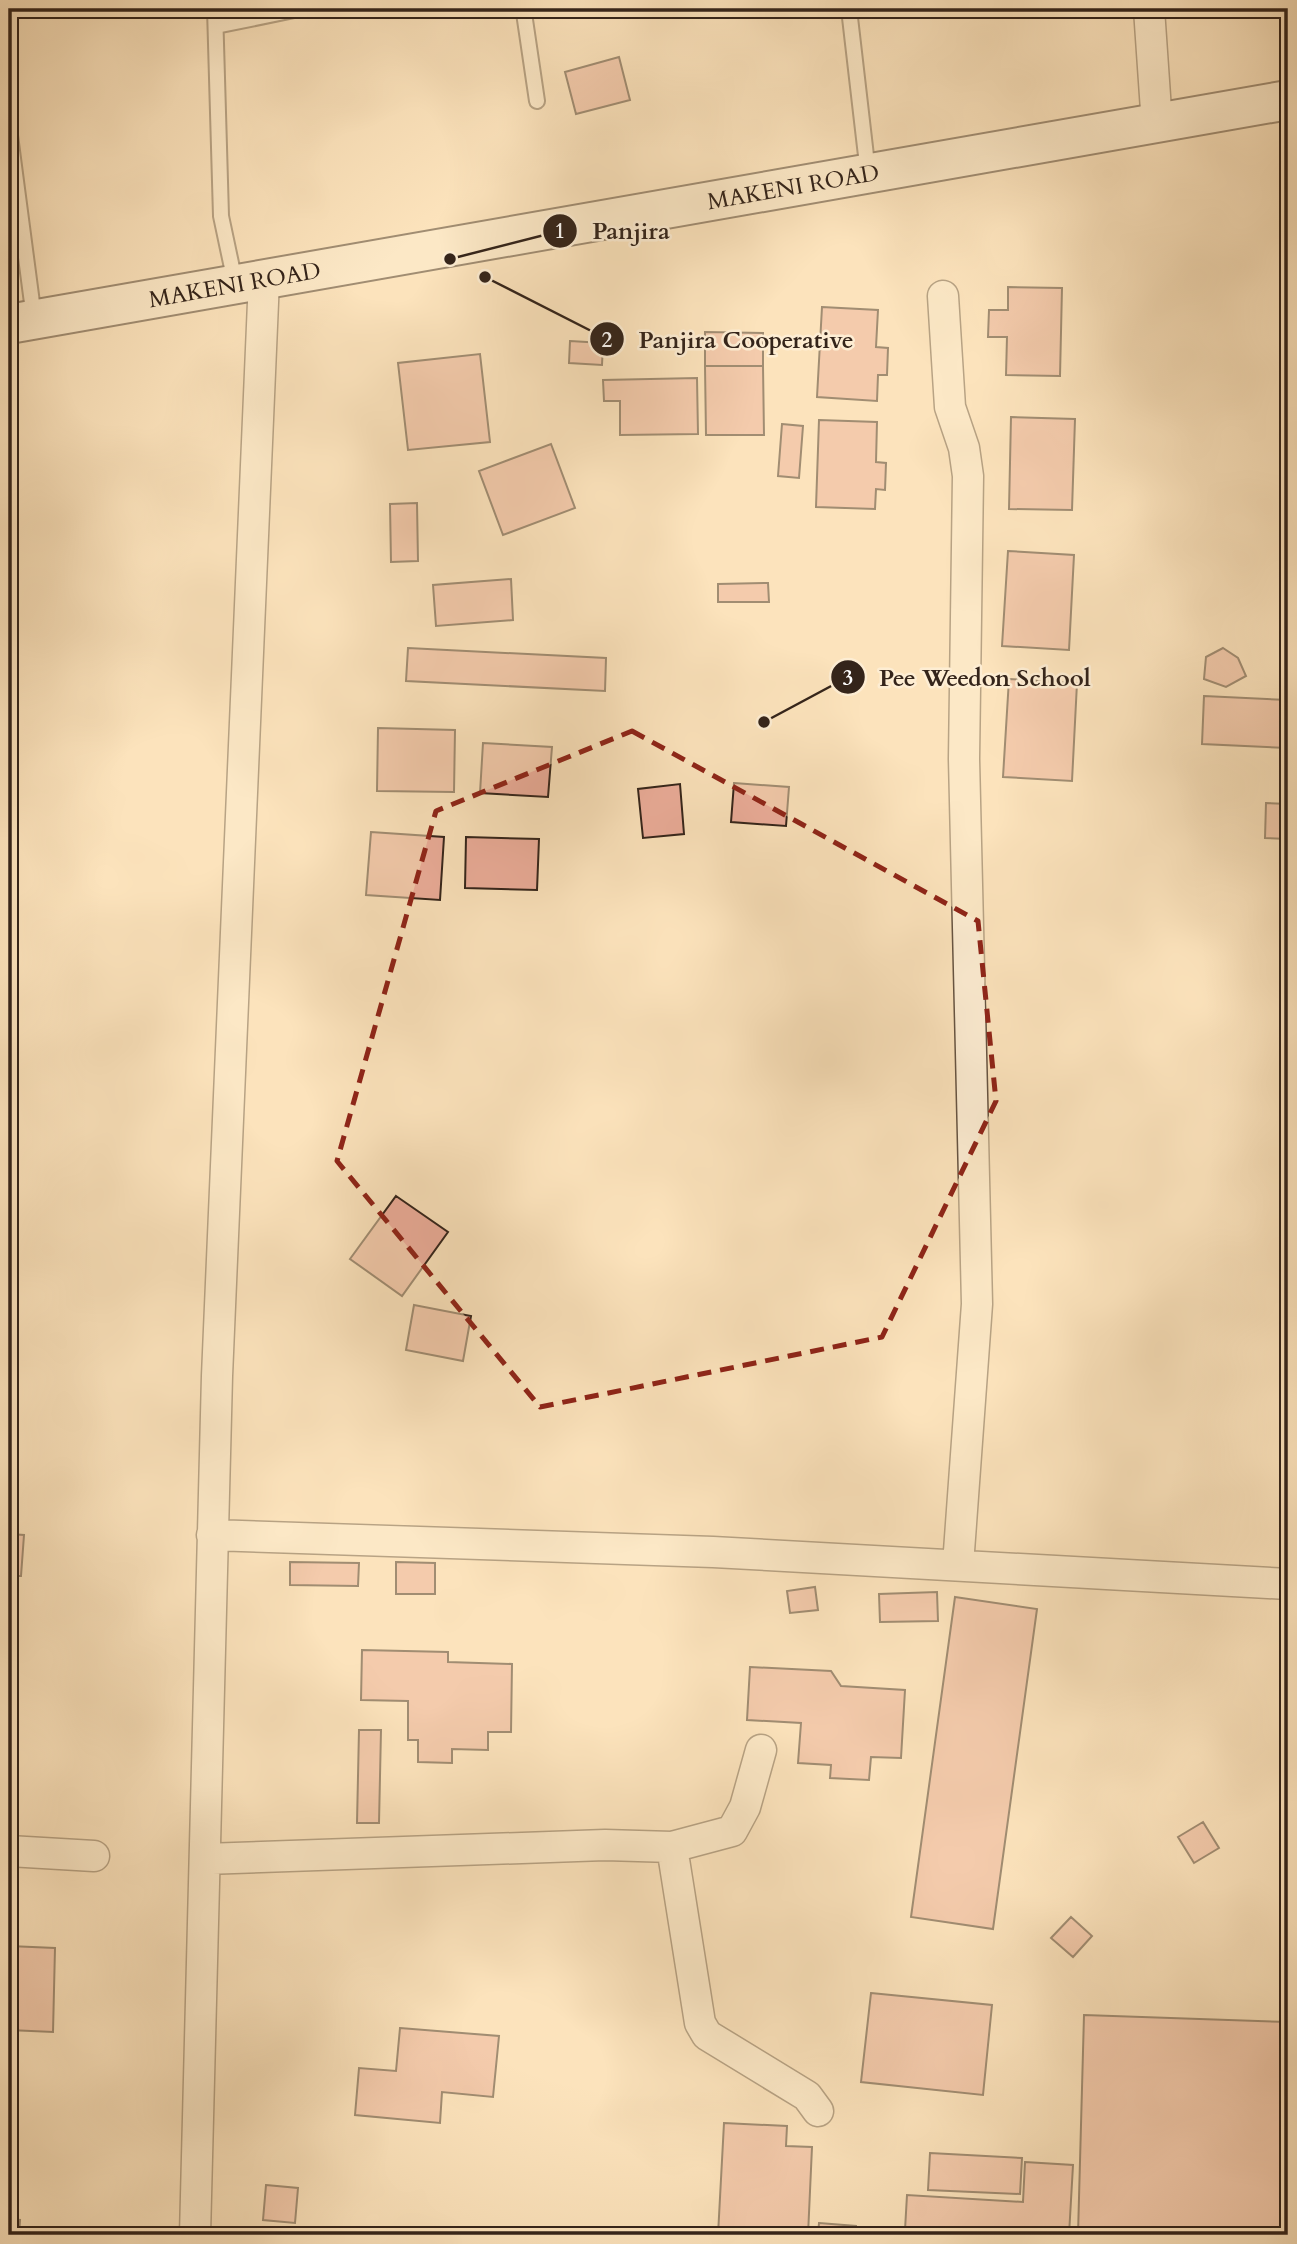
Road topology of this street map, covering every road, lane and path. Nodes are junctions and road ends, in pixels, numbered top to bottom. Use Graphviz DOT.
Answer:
graph roads {
  1 [pos="215,9"];
  2 [pos="299,9"];
  3 [pos="519,9"];
  4 [pos="849,9"];
  5 [pos="1149,9"];
  6 [pos="216,26"];
  7 [pos="1288,100"];
  8 [pos="537,101"];
  9 [pos="1157,125"];
  10 [pos="9,128"];
  11 [pos="869,175"];
  12 [pos="250,281"];
  13 [pos="943,296"];
  14 [pos="21,321"];
  15 [pos="212,1535"];
  16 [pos="958,1566"];
  17 [pos="1288,1584"];
  18 [pos="761,1751"];
  19 [pos="671,1847"];
  20 [pos="9,1851"];
  21 [pos="94,1856"];
  22 [pos="205,1859"];
  23 [pos="818,2111"];
  24 [pos="195,2235"];
  1 -- 6 [label="lane"];
  2 -- 6 [label="lane"];
  3 -- 8 [label="lane"];
  4 -- 11 [label="lane"];
  5 -- 9 [label="street"];
  6 -- 12 [label="lane"];
  7 -- 9 [label="main road, MAKENI ROAD"];
  9 -- 11 [label="main road, MAKENI ROAD"];
  10 -- 14 [label="lane"];
  11 -- 12 [label="main road, MAKENI ROAD"];
  12 -- 14 [label="main road, MAKENI ROAD"];
  12 -- 15 [label="street"];
  13 -- 16 [label="street"];
  15 -- 16 [label="street"];
  15 -- 22 [label="street"];
  16 -- 17 [label="street"];
  18 -- 19 [label="street"];
  19 -- 22 [label="street"];
  19 -- 23 [label="street"];
  20 -- 21 [label="street"];
  22 -- 24 [label="street"];
}
